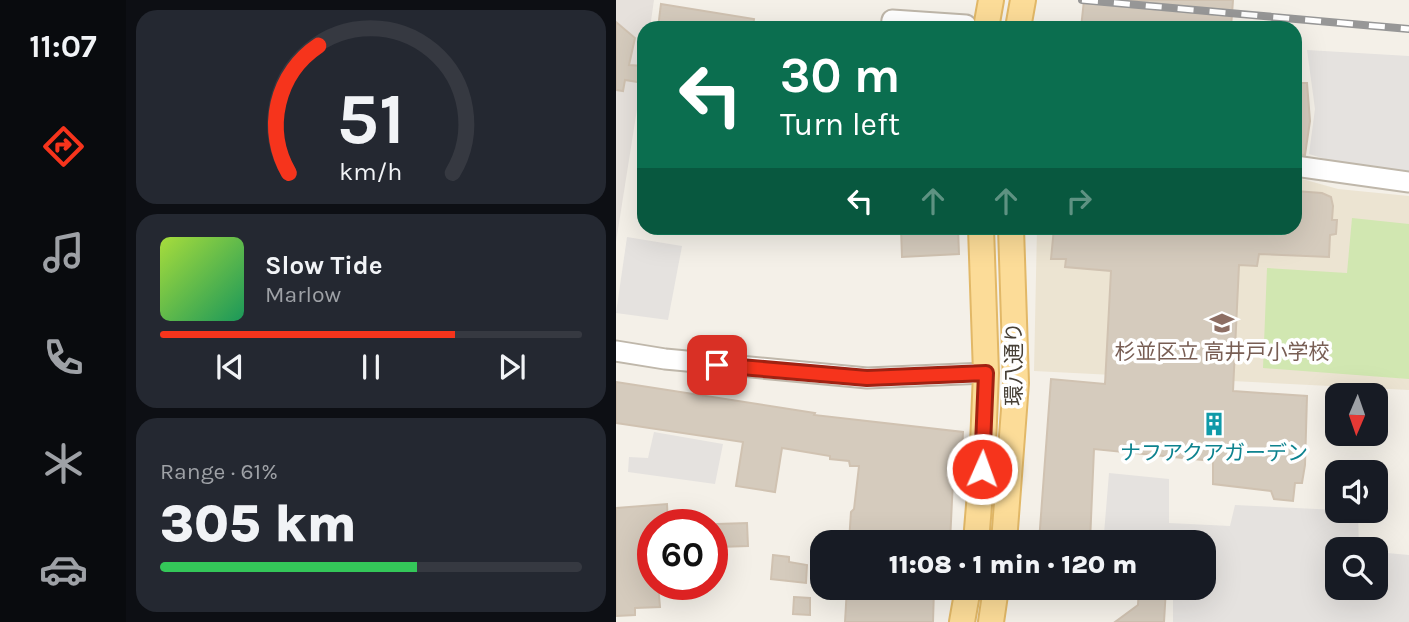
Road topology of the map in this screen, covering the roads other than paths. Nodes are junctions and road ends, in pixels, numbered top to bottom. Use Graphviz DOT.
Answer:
graph roads {
  1 [pos="991,0"];
  2 [pos="1023,0"];
  3 [pos="979,21"];
  4 [pos="1019,21"];
  5 [pos="1302,167"];
  6 [pos="1409,182"];
  7 [pos="981,235"];
  8 [pos="1011,235"];
  9 [pos="616,351"];
  10 [pos="986,373"];
  11 [pos="977,530"];
  12 [pos="1005,530"];
  13 [pos="966,600"];
  14 [pos="994,600"];
  15 [pos="962,622"];
  16 [pos="991,622"];
  1 -- 3 [label="main road"];
  2 -- 4 [label="main road"];
  5 -- 6 [label="street"];
  7 -- 10 [label="main road, 環八通り"];
  8 -- 12 [label="main road, 環八通り"];
  9 -- 10 [label="street"];
  10 -- 11 [label="main road, 環八通り"];
  13 -- 15 [label="main road"];
  14 -- 16 [label="main road"];
}
